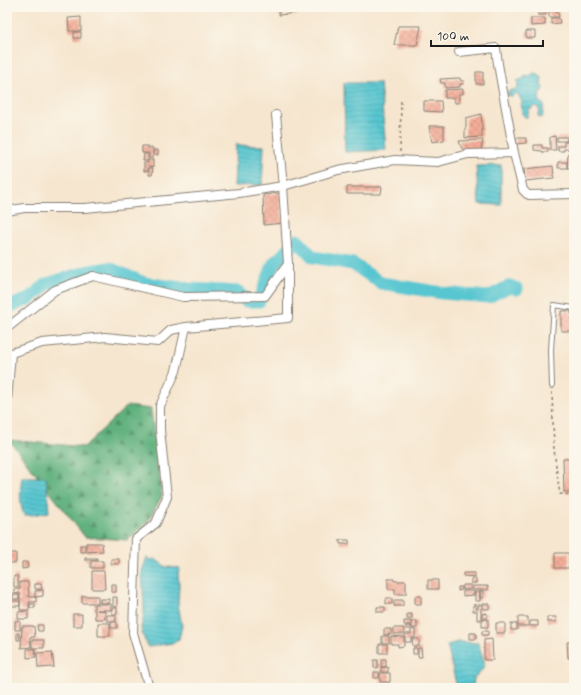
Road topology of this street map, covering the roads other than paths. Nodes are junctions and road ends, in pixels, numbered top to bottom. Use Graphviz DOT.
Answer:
graph roads {
  1 [pos="459,52"];
  2 [pos="276,115"];
  3 [pos="514,153"];
  4 [pos="283,186"];
  5 [pos="574,194"];
  6 [pos="7,211"];
  7 [pos="288,264"];
  8 [pos="574,308"];
  9 [pos="186,327"];
  10 [pos="7,328"];
  11 [pos="552,386"];
  12 [pos="7,401"];
  13 [pos="149,688"];
  1 -- 3 [label="street"];
  2 -- 4 [label="street"];
  3 -- 4 [label="street"];
  3 -- 5 [label="street"];
  4 -- 6 [label="street"];
  4 -- 7 [label="street"];
  7 -- 9 [label="street"];
  7 -- 10 [label="street"];
  8 -- 11 [label="lane"];
  9 -- 12 [label="street"];
  9 -- 13 [label="street"];
}
